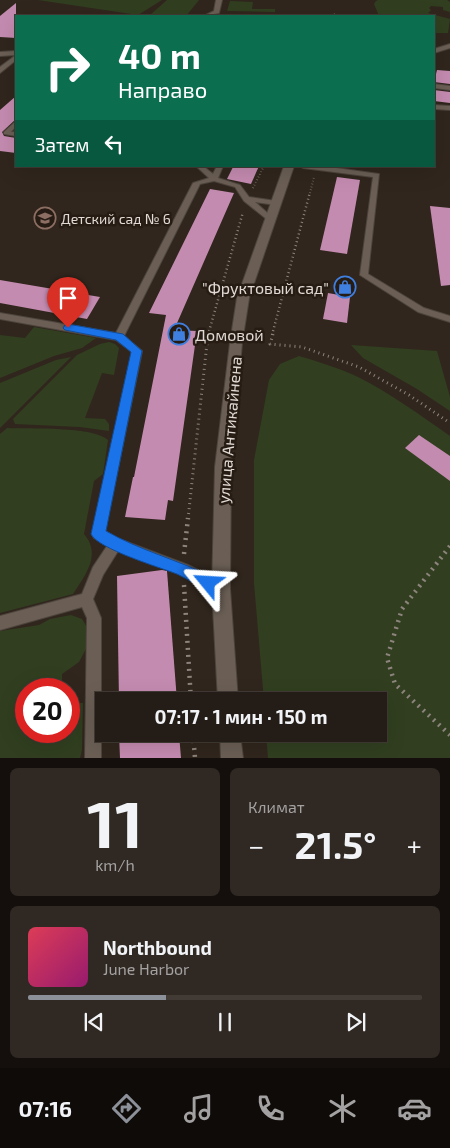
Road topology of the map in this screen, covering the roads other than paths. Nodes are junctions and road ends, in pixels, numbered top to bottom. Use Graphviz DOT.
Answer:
graph roads {
  1 [pos="219,0"];
  2 [pos="210,15"];
  3 [pos="450,45"];
  4 [pos="437,50"];
  5 [pos="0,54"];
  6 [pos="15,54"];
  7 [pos="15,58"];
  8 [pos="0,71"];
  9 [pos="435,86"];
  10 [pos="450,88"];
  11 [pos="435,107"];
  12 [pos="450,108"];
  13 [pos="15,124"];
  14 [pos="15,134"];
  15 [pos="200,167"];
  16 [pos="220,167"];
  17 [pos="289,167"];
  18 [pos="310,167"];
  19 [pos="214,179"];
  20 [pos="247,198"];
  21 [pos="276,203"];
  22 [pos="270,219"];
  23 [pos="0,316"];
  24 [pos="450,319"];
  25 [pos="119,337"];
  26 [pos="115,544"];
  27 [pos="221,589"];
  28 [pos="86,600"];
  29 [pos="0,623"];
  30 [pos="227,692"];
  31 [pos="231,742"];
  32 [pos="93,758"];
  33 [pos="232,758"];
  1 -- 2 [label="street"];
  3 -- 4 [label="street"];
  5 -- 6 [label="street"];
  7 -- 8 [label="street"];
  9 -- 10 [label="street"];
  11 -- 12 [label="lane"];
  13 -- 14 [label="lane"];
  15 -- 19 [label="lane"];
  16 -- 19 [label="lane"];
  17 -- 21 [label="street, улица Антикайнена"];
  18 -- 24 [label="lane"];
  19 -- 20 [label="lane"];
  19 -- 25 [label="lane"];
  20 -- 21 [label="lane"];
  20 -- 22 [label="lane"];
  21 -- 22 [label="street, улица Антикайнена"];
  22 -- 27 [label="street, улица Антикайнена"];
  23 -- 25 [label="lane"];
  25 -- 26 [label="lane"];
  26 -- 27 [label="lane"];
  26 -- 28 [label="lane"];
  27 -- 30 [label="street, улица Антикайнена"];
  28 -- 29 [label="lane"];
  28 -- 32 [label="lane"];
  31 -- 33 [label="street"];
}
